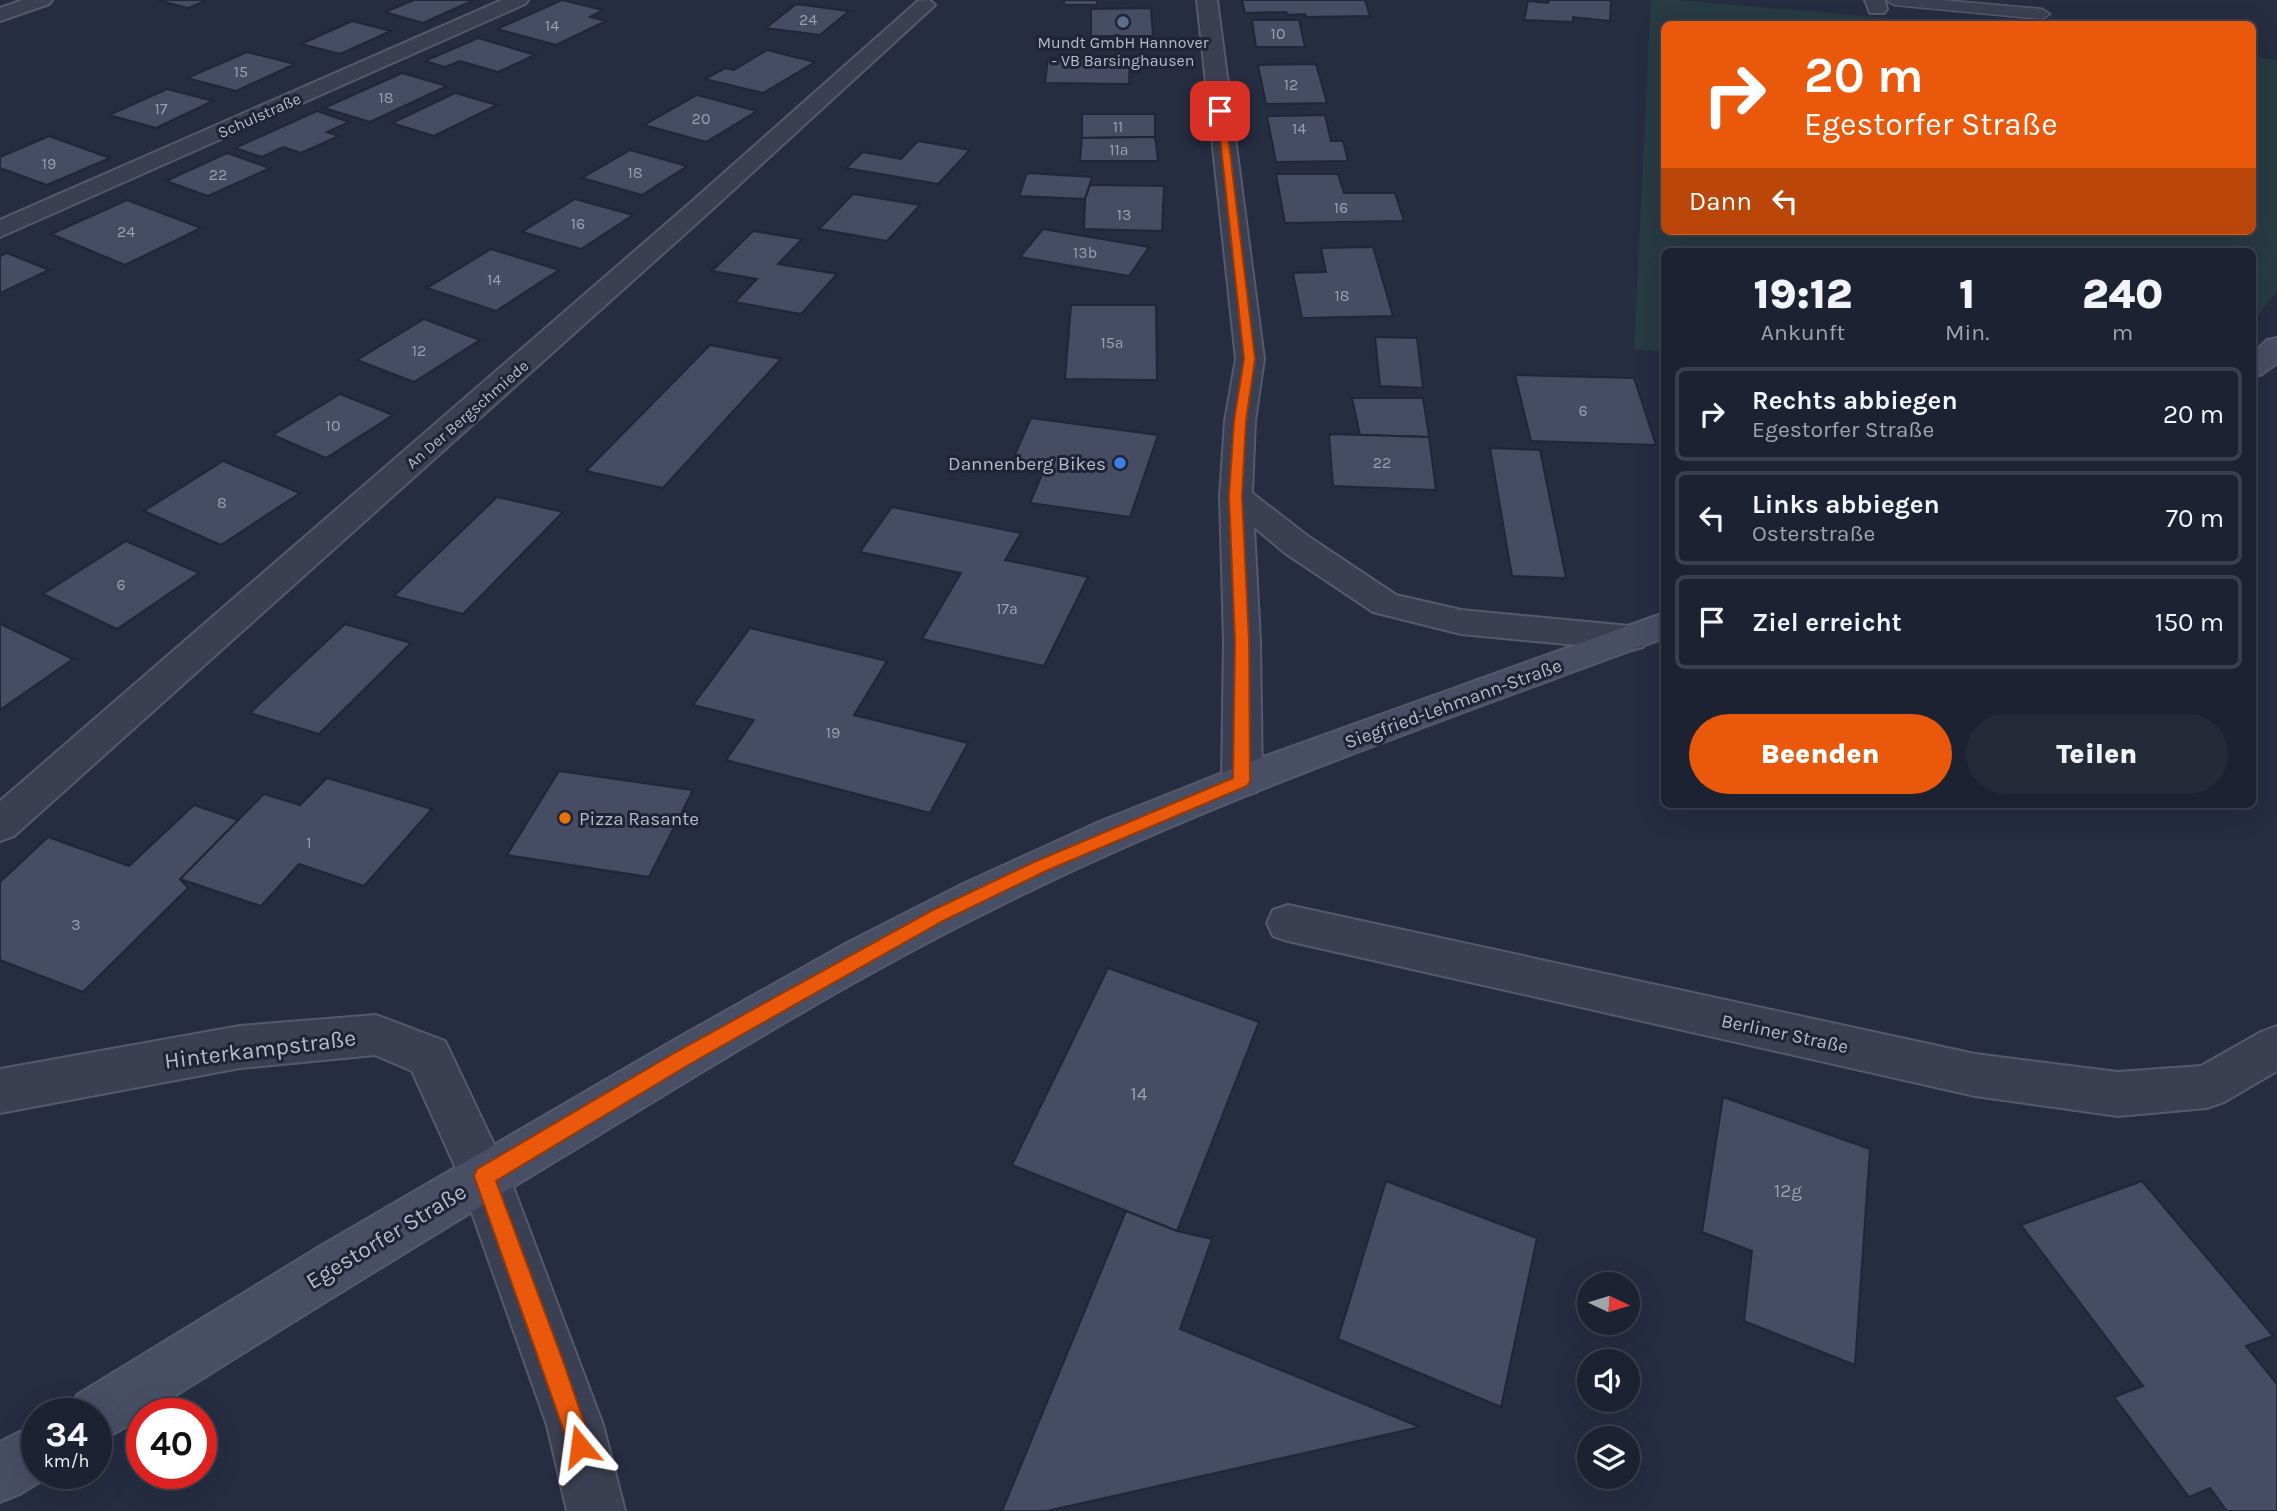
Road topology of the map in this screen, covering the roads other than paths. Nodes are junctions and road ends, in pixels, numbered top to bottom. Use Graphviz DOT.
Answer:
graph roads {
  1 [pos="43,0"];
  2 [pos="518,0"];
  3 [pos="1207,0"];
  4 [pos="928,3"];
  5 [pos="1882,3"];
  6 [pos="0,15"];
  7 [pos="2042,15"];
  8 [pos="0,229"];
  9 [pos="2277,346"];
  10 [pos="2256,365"];
  11 [pos="1236,496"];
  12 [pos="1661,626"];
  13 [pos="1630,638"];
  14 [pos="1241,781"];
  15 [pos="0,825"];
  16 [pos="1288,923"];
  17 [pos="2277,1047"];
  18 [pos="0,1091"];
  19 [pos="484,1176"];
  20 [pos="112,1404"];
  21 [pos="21,1461"];
  22 [pos="0,1474"];
  23 [pos="596,1511"];
  1 -- 6 [label="street"];
  2 -- 8 [label="street, Schulstraße"];
  3 -- 11 [label="street"];
  4 -- 15 [label="street, An Der Bergschmiede"];
  5 -- 7 [label="lane"];
  9 -- 10 [label="main road"];
  11 -- 13 [label="street"];
  11 -- 14 [label="street"];
  12 -- 13 [label="main road, Siegfried-Lehmann-Straße"];
  13 -- 14 [label="main road, Siegfried-Lehmann-Straße"];
  14 -- 19 [label="main road, Egestorfer Straße"];
  16 -- 17 [label="street, Berliner Straße"];
  18 -- 19 [label="street, Hinterkampstraße"];
  19 -- 20 [label="main road, Egestorfer Straße"];
  19 -- 23 [label="street, Hinterkampstraße"];
  21 -- 22 [label="main road"];
}
